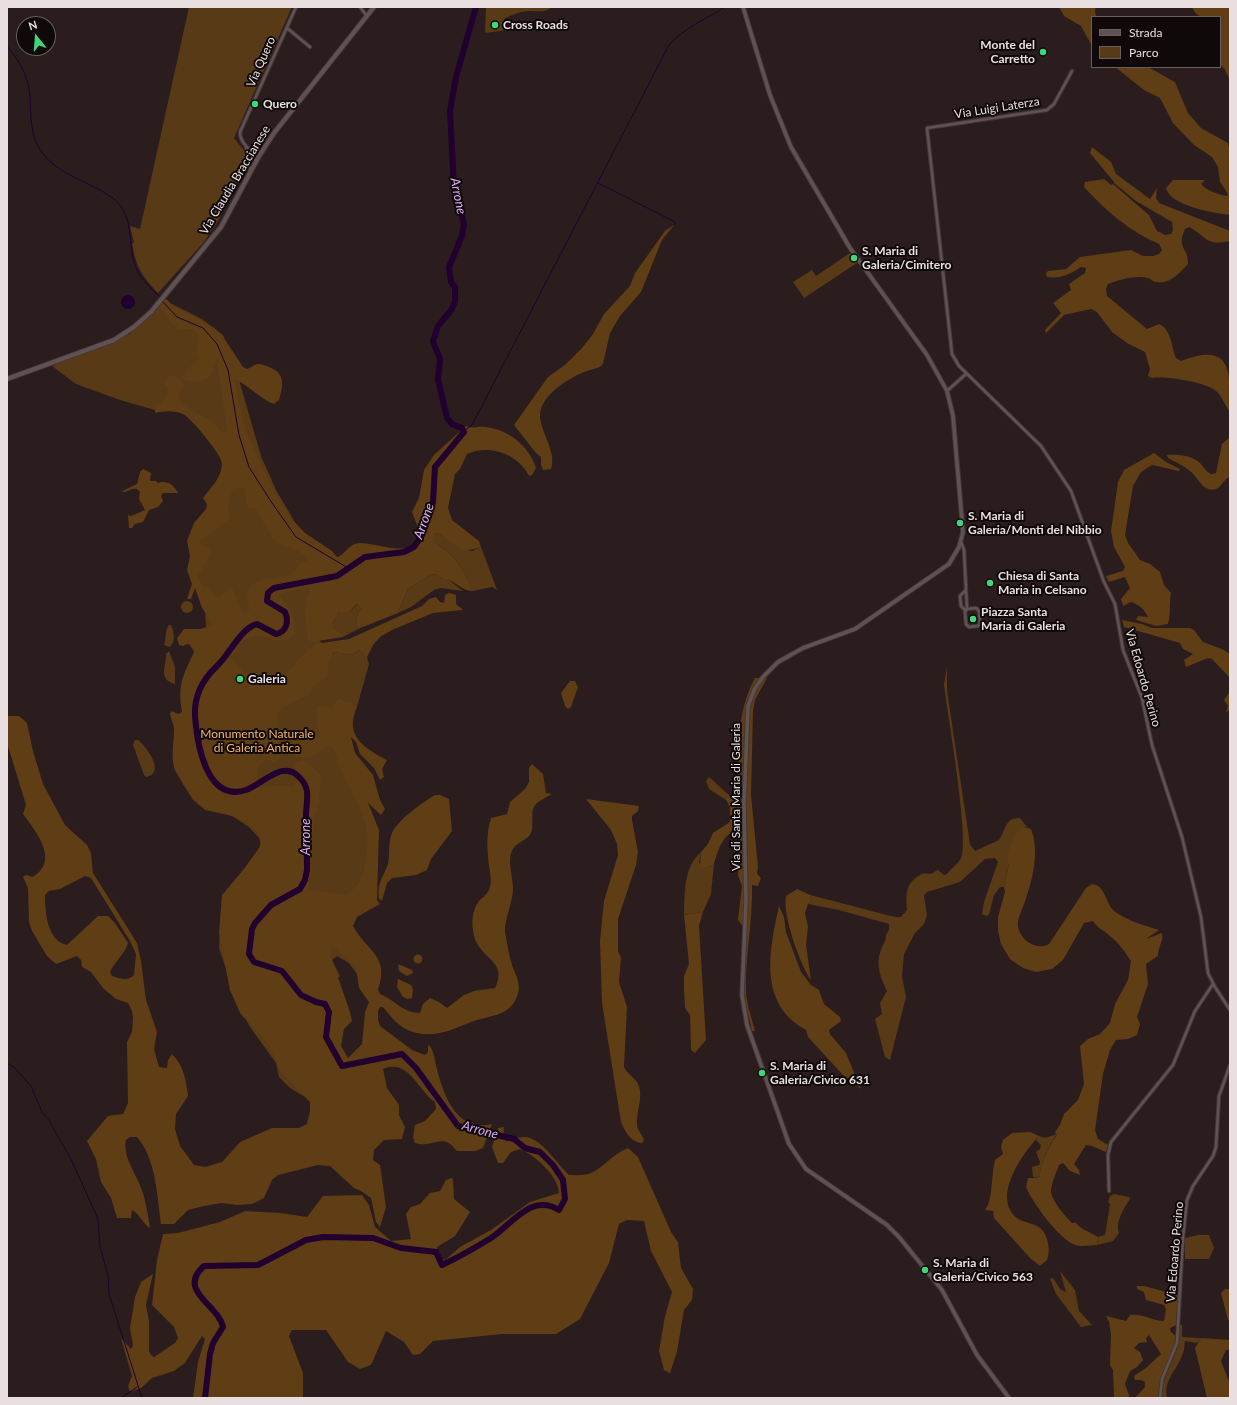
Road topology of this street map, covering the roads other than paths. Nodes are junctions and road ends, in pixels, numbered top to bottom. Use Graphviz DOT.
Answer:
graph roads {
  1 [pos="296,7"];
  2 [pos="360,7"];
  3 [pos="374,7"];
  4 [pos="743,7"];
  5 [pos="366,15"];
  6 [pos="287,28"];
  7 [pos="310,48"];
  8 [pos="1072,71"];
  9 [pos="926,128"];
  10 [pos="246,146"];
  11 [pos="262,151"];
  12 [pos="256,161"];
  13 [pos="250,172"];
  14 [pos="966,374"];
  15 [pos="7,378"];
  16 [pos="947,391"];
  17 [pos="961,542"];
  18 [pos="966,590"];
  19 [pos="966,610"];
  20 [pos="1213,984"];
  21 [pos="1230,1010"];
  22 [pos="1230,1064"];
  23 [pos="1109,1191"];
  24 [pos="1009,1398"];
  25 [pos="1160,1398"];
  1 -- 6 [label="street, Via Quero"];
  2 -- 5 [label="street"];
  3 -- 5 [label="main road, Via Claudia Braccianese"];
  4 -- 16 [label="street, Via di Santa Maria di Galeria"];
  5 -- 11 [label="main road, Via Claudia Braccianese"];
  6 -- 7 [label="street"];
  6 -- 10 [label="street, Via Quero"];
  8 -- 9 [label="street, Via Luigi Laterza"];
  9 -- 14 [label="street, Via Edoardo Perino"];
  10 -- 11 [label="street"];
  10 -- 12 [label="street, Via Quero"];
  10 -- 13 [label="street, Via Quero"];
  11 -- 12 [label="main road, Via Claudia Braccianese"];
  12 -- 13 [label="main road, Via Claudia Braccianese"];
  13 -- 15 [label="main road, Via Claudia Braccianese"];
  14 -- 16 [label="street"];
  14 -- 20 [label="street, Via Edoardo Perino"];
  16 -- 17 [label="street, Via di Santa Maria di Galeria"];
  17 -- 18 [label="street"];
  17 -- 24 [label="street, Via di Santa Maria di Galeria"];
  18 -- 19 [label="street"];
  18 -- 19 [label="street"];
  19 -- 19 [label="street"];
  20 -- 21 [label="street, Via Edoardo Perino"];
  20 -- 23 [label="street"];
  22 -- 25 [label="street, Via Edoardo Perino"];
}
